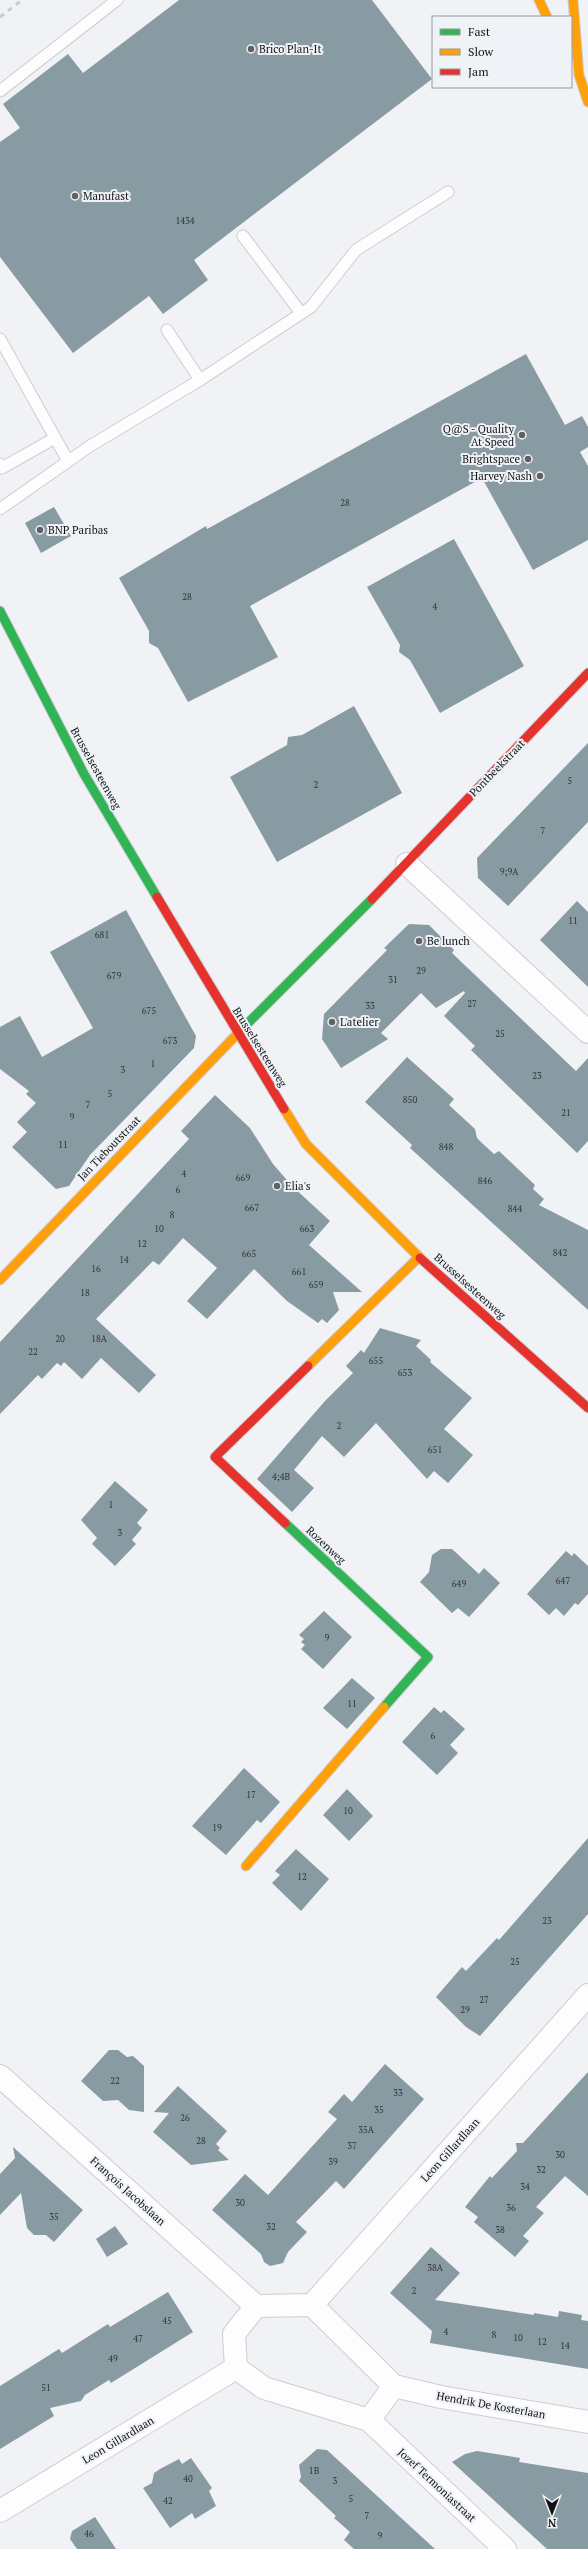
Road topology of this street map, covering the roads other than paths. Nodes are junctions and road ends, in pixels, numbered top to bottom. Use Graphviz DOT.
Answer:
graph roads {
  1 [pos="117,0"];
  2 [pos="539,0"];
  3 [pos="573,0"];
  4 [pos="547,16"];
  5 [pos="572,64"];
  6 [pos="579,75"];
  7 [pos="0,91"];
  8 [pos="588,102"];
  9 [pos="448,192"];
  10 [pos="243,236"];
  11 [pos="301,313"];
  12 [pos="167,330"];
  13 [pos="0,339"];
  14 [pos="200,380"];
  15 [pos="55,438"];
  16 [pos="68,461"];
  17 [pos="0,464"];
  18 [pos="0,509"];
  19 [pos="0,611"];
  20 [pos="588,673"];
  21 [pos="407,864"];
  22 [pos="588,1032"];
  23 [pos="237,1034"];
  24 [pos="419,1257"];
  25 [pos="0,1280"];
  26 [pos="588,1408"];
  27 [pos="246,1866"];
  28 [pos="588,1995"];
  29 [pos="0,2076"];
  30 [pos="312,2305"];
  31 [pos="256,2306"];
  32 [pos="236,2368"];
  33 [pos="394,2386"];
  34 [pos="369,2420"];
  35 [pos="588,2422"];
  36 [pos="0,2511"];
  37 [pos="505,2549"];
  1 -- 7 [label="lane"];
  2 -- 4 [label="street"];
  3 -- 6 [label="street"];
  5 -- 6 [label="street"];
  6 -- 8 [label="street"];
  9 -- 11 [label="lane"];
  10 -- 11 [label="lane"];
  11 -- 14 [label="lane"];
  12 -- 14 [label="lane"];
  13 -- 15 [label="lane"];
  14 -- 16 [label="lane"];
  15 -- 16 [label="lane"];
  15 -- 17 [label="lane"];
  16 -- 18 [label="lane"];
  19 -- 23 [label="street, Brusselsesteenweg"];
  20 -- 21 [label="street, Pontbeekstraat"];
  21 -- 22 [label="street"];
  21 -- 23 [label="street, Pontbeekstraat"];
  23 -- 24 [label="street, Brusselsesteenweg"];
  23 -- 25 [label="street, Jan Tieboutstraat"];
  24 -- 26 [label="street, Brusselsesteenweg"];
  24 -- 27 [label="street, Rozenweg"];
  28 -- 30 [label="street, Leon Gillardlaan"];
  29 -- 31 [label="street, François Jacobslaan"];
  30 -- 31 [label="street"];
  30 -- 33 [label="street"];
  31 -- 32 [label="street"];
  32 -- 34 [label="street"];
  32 -- 36 [label="street, Leon Gillardlaan"];
  33 -- 34 [label="street"];
  33 -- 35 [label="street, Hendrik De Kosterlaan"];
  34 -- 37 [label="street, Jozef Termoniastraat"];
}
